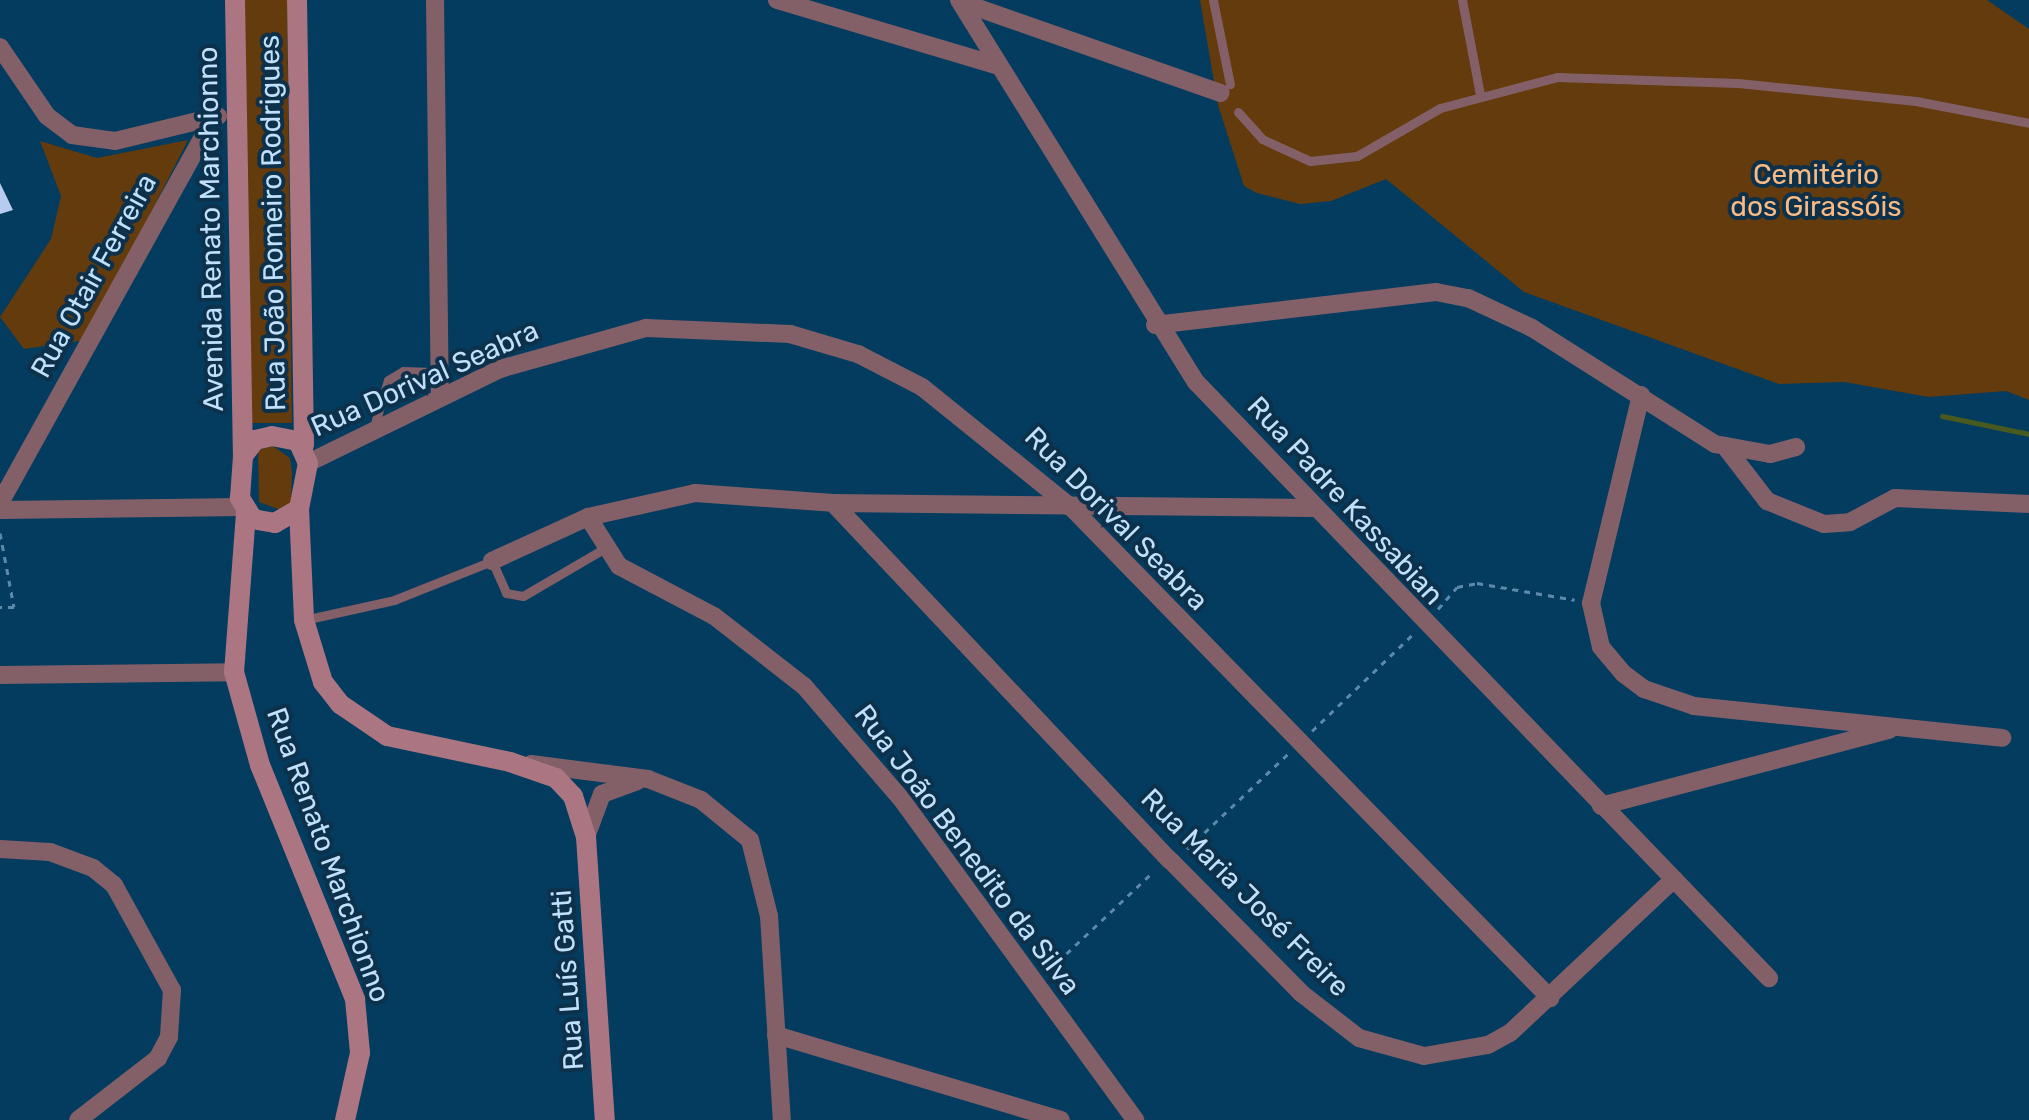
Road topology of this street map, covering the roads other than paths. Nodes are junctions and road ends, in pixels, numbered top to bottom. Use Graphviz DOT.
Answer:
graph roads {
  1 [pos="235,0"];
  2 [pos="297,0"];
  3 [pos="435,0"];
  4 [pos="777,0"];
  5 [pos="1213,0"];
  6 [pos="1462,0"];
  7 [pos="960,1"];
  8 [pos="0,47"];
  9 [pos="998,66"];
  10 [pos="1225,88"];
  11 [pos="1480,94"];
  12 [pos="236,110"];
  13 [pos="1238,112"];
  14 [pos="213,118"];
  15 [pos="2029,123"];
  16 [pos="1155,325"];
  17 [pos="439,372"];
  18 [pos="1641,395"];
  19 [pos="440,396"];
  20 [pos="373,430"];
  21 [pos="1796,447"];
  22 [pos="1727,449"];
  23 [pos="306,454"];
  24 [pos="243,456"];
  25 [pos="0,503"];
  26 [pos="833,503"];
  27 [pos="2029,504"];
  28 [pos="1072,508"];
  29 [pos="1312,508"];
  30 [pos="299,509"];
  31 [pos="0,510"];
  32 [pos="244,510"];
  33 [pos="588,517"];
  34 [pos="605,548"];
  35 [pos="492,561"];
  36 [pos="304,620"];
  37 [pos="234,672"];
  38 [pos="0,675"];
  39 [pos="1898,727"];
  40 [pos="2002,738"];
  41 [pos="510,762"];
  42 [pos="648,779"];
  43 [pos="1601,806"];
  44 [pos="586,837"];
  45 [pos="0,849"];
  46 [pos="1674,879"];
  47 [pos="1769,978"];
  48 [pos="1550,998"];
  49 [pos="776,1035"];
  50 [pos="78,1120"];
  51 [pos="345,1120"];
  52 [pos="605,1120"];
  53 [pos="782,1120"];
  54 [pos="1061,1120"];
  55 [pos="1135,1120"];
  1 -- 12 [label="street, Avenida Renato Marchionno"];
  2 -- 23 [label="street, Rua João Romeiro Rodrigues"];
  3 -- 17 [label="street"];
  4 -- 9 [label="street"];
  5 -- 10 [label="lane"];
  6 -- 11 [label="lane"];
  7 -- 9 [label="street, Rua Padre Kassabian"];
  7 -- 10 [label="street"];
  8 -- 14 [label="street"];
  9 -- 16 [label="street, Rua Padre Kassabian"];
  11 -- 13 [label="lane"];
  11 -- 15 [label="lane"];
  12 -- 14 [label="street"];
  12 -- 24 [label="street, Avenida Renato Marchionno"];
  14 -- 25 [label="street, Rua Otair Ferreira"];
  16 -- 18 [label="street"];
  16 -- 29 [label="street, Rua Padre Kassabian"];
  17 -- 19 [label="street"];
  17 -- 20 [label="lane"];
  18 -- 22 [label="street"];
  18 -- 39 [label="street"];
  19 -- 20 [label="street, Rua Dorival Seabra"];
  19 -- 28 [label="street, Rua Dorival Seabra"];
  20 -- 23 [label="street, Rua Dorival Seabra"];
  21 -- 22 [label="street"];
  22 -- 27 [label="street"];
  23 -- 24 [label="street"];
  23 -- 30 [label="street"];
  24 -- 32 [label="street"];
  26 -- 28 [label="street"];
  26 -- 33 [label="street"];
  26 -- 48 [label="street, Rua Maria José Freire"];
  28 -- 29 [label="street"];
  28 -- 48 [label="street, Rua Dorival Seabra"];
  29 -- 43 [label="street, Rua Padre Kassabian"];
  30 -- 32 [label="street"];
  30 -- 36 [label="street, Rua Luís Gatti"];
  31 -- 32 [label="street"];
  32 -- 37 [label="street, Rua Renato Marchionno"];
  33 -- 34 [label="street, Rua João Benedito da Silva"];
  33 -- 35 [label="street"];
  34 -- 35 [label="lane"];
  34 -- 55 [label="street, Rua João Benedito da Silva"];
  35 -- 36 [label="lane"];
  36 -- 41 [label="street, Rua Luís Gatti"];
  37 -- 38 [label="street"];
  37 -- 51 [label="street, Rua Renato Marchionno"];
  39 -- 40 [label="street"];
  39 -- 43 [label="street"];
  41 -- 42 [label="street"];
  41 -- 44 [label="street, Rua Luís Gatti"];
  42 -- 44 [label="street, Rua Luís Gatti"];
  42 -- 49 [label="street"];
  43 -- 46 [label="street, Rua Padre Kassabian"];
  44 -- 52 [label="street, Rua Luís Gatti"];
  45 -- 50 [label="street"];
  46 -- 47 [label="street, Rua Padre Kassabian"];
  46 -- 48 [label="street, Rua Maria José Freire"];
  49 -- 53 [label="street"];
  49 -- 54 [label="street"];
}
